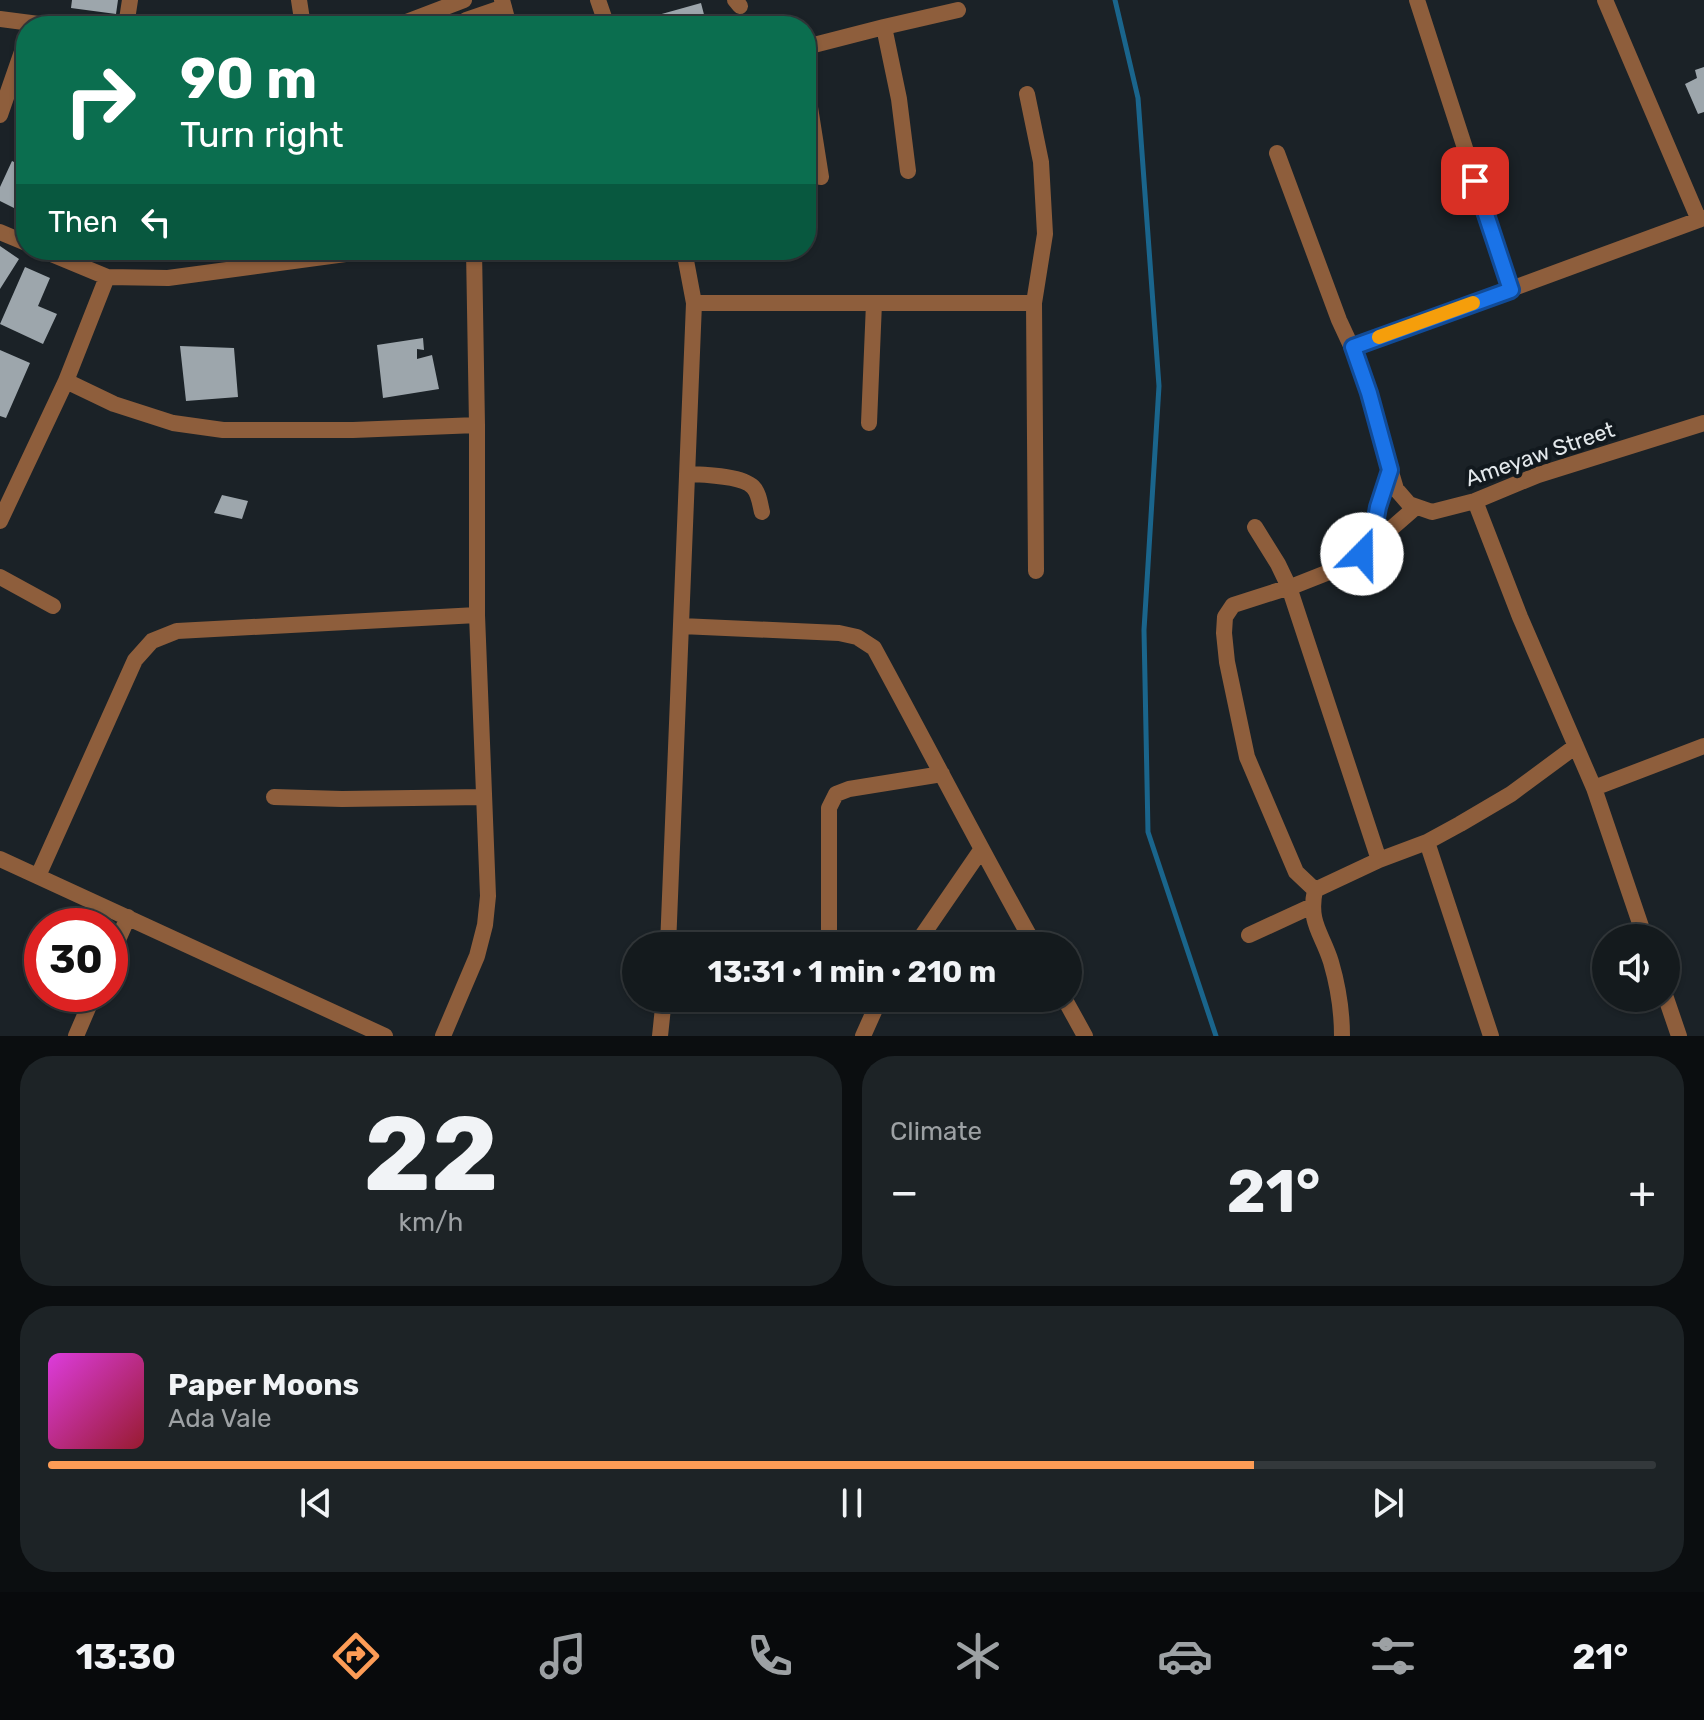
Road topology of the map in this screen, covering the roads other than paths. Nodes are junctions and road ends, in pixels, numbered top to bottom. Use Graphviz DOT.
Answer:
graph roads {
  1 [pos="1417,0"];
  2 [pos="1605,0"];
  3 [pos="462,1"];
  4 [pos="503,4"];
  5 [pos="958,10"];
  6 [pos="429,16"];
  7 [pos="480,16"];
  8 [pos="884,27"];
  9 [pos="816,44"];
  10 [pos="16,69"];
  11 [pos="1027,94"];
  12 [pos="0,115"];
  13 [pos="816,145"];
  14 [pos="1277,153"];
  15 [pos="908,171"];
  16 [pos="821,177"];
  17 [pos="1702,219"];
  18 [pos="66,260"];
  19 [pos="301,260"];
  20 [pos="474,260"];
  21 [pos="686,260"];
  22 [pos="107,277"];
  23 [pos="1511,290"];
  24 [pos="694,303"];
  25 [pos="874,303"];
  26 [pos="1034,303"];
  27 [pos="1353,347"];
  28 [pos="66,381"];
  29 [pos="869,423"];
  30 [pos="1704,423"];
  31 [pos="477,425"];
  32 [pos="1390,470"];
  33 [pos="687,474"];
  34 [pos="1475,501"];
  35 [pos="1416,507"];
  36 [pos="762,512"];
  37 [pos="0,521"];
  38 [pos="1255,527"];
  39 [pos="1371,546"];
  40 [pos="1036,571"];
  41 [pos="0,577"];
  42 [pos="1289,587"];
  43 [pos="53,606"];
  44 [pos="477,615"];
  45 [pos="681,626"];
  46 [pos="1576,746"];
  47 [pos="1704,746"];
  48 [pos="942,774"];
  49 [pos="1594,788"];
  50 [pos="274,797"];
  51 [pos="483,797"];
  52 [pos="1427,842"];
  53 [pos="981,850"];
  54 [pos="0,859"];
  55 [pos="1379,860"];
  56 [pos="38,876"];
  57 [pos="1313,898"];
  58 [pos="108,908"];
  59 [pos="128,917"];
  60 [pos="1640,924"];
  61 [pos="669,932"];
  62 [pos="829,932"];
  63 [pos="925,932"];
  64 [pos="1027,932"];
  65 [pos="1249,935"];
  66 [pos="86,1012"];
  67 [pos="663,1012"];
  68 [pos="874,1012"];
  69 [pos="1072,1012"];
  70 [pos="1671,1012"];
  71 [pos="76,1036"];
  72 [pos="385,1036"];
  73 [pos="443,1036"];
  74 [pos="660,1036"];
  75 [pos="863,1036"];
  76 [pos="1085,1036"];
  77 [pos="1342,1036"];
  78 [pos="1491,1036"];
  79 [pos="1679,1036"];
  1 -- 23 [label="street"];
  2 -- 17 [label="street"];
  3 -- 6 [label="street"];
  4 -- 7 [label="street"];
  5 -- 8 [label="street"];
  8 -- 9 [label="street"];
  8 -- 15 [label="street"];
  10 -- 12 [label="street"];
  11 -- 26 [label="street"];
  13 -- 16 [label="street"];
  14 -- 27 [label="street"];
  17 -- 23 [label="street"];
  18 -- 22 [label="street"];
  19 -- 22 [label="street"];
  20 -- 31 [label="street"];
  21 -- 24 [label="street"];
  22 -- 28 [label="street"];
  23 -- 27 [label="street"];
  24 -- 25 [label="street"];
  24 -- 33 [label="street"];
  25 -- 26 [label="street"];
  25 -- 29 [label="street"];
  26 -- 40 [label="street"];
  27 -- 32 [label="street"];
  28 -- 31 [label="street"];
  28 -- 37 [label="street"];
  30 -- 34 [label="street, Ameyaw Street"];
  31 -- 44 [label="street"];
  32 -- 35 [label="street"];
  32 -- 39 [label="street"];
  33 -- 36 [label="street"];
  33 -- 45 [label="street"];
  34 -- 35 [label="street, Ameyaw Street"];
  34 -- 46 [label="street"];
  35 -- 39 [label="street"];
  38 -- 42 [label="street"];
  39 -- 42 [label="street"];
  41 -- 43 [label="street"];
  42 -- 55 [label="street"];
  42 -- 57 [label="street"];
  44 -- 51 [label="street"];
  44 -- 56 [label="street"];
  45 -- 48 [label="street"];
  45 -- 61 [label="street"];
  46 -- 49 [label="street"];
  46 -- 52 [label="street"];
  47 -- 49 [label="street"];
  48 -- 53 [label="street"];
  48 -- 62 [label="street"];
  49 -- 60 [label="street"];
  50 -- 51 [label="street"];
  51 -- 73 [label="street"];
  52 -- 55 [label="street"];
  52 -- 78 [label="street"];
  53 -- 63 [label="street"];
  53 -- 64 [label="street"];
  54 -- 56 [label="street"];
  55 -- 57 [label="street"];
  56 -- 58 [label="street"];
  57 -- 65 [label="street"];
  57 -- 77 [label="street"];
  59 -- 72 [label="street"];
  66 -- 71 [label="street"];
  67 -- 74 [label="street"];
  68 -- 75 [label="street"];
  69 -- 76 [label="street"];
  70 -- 79 [label="street"];
}
